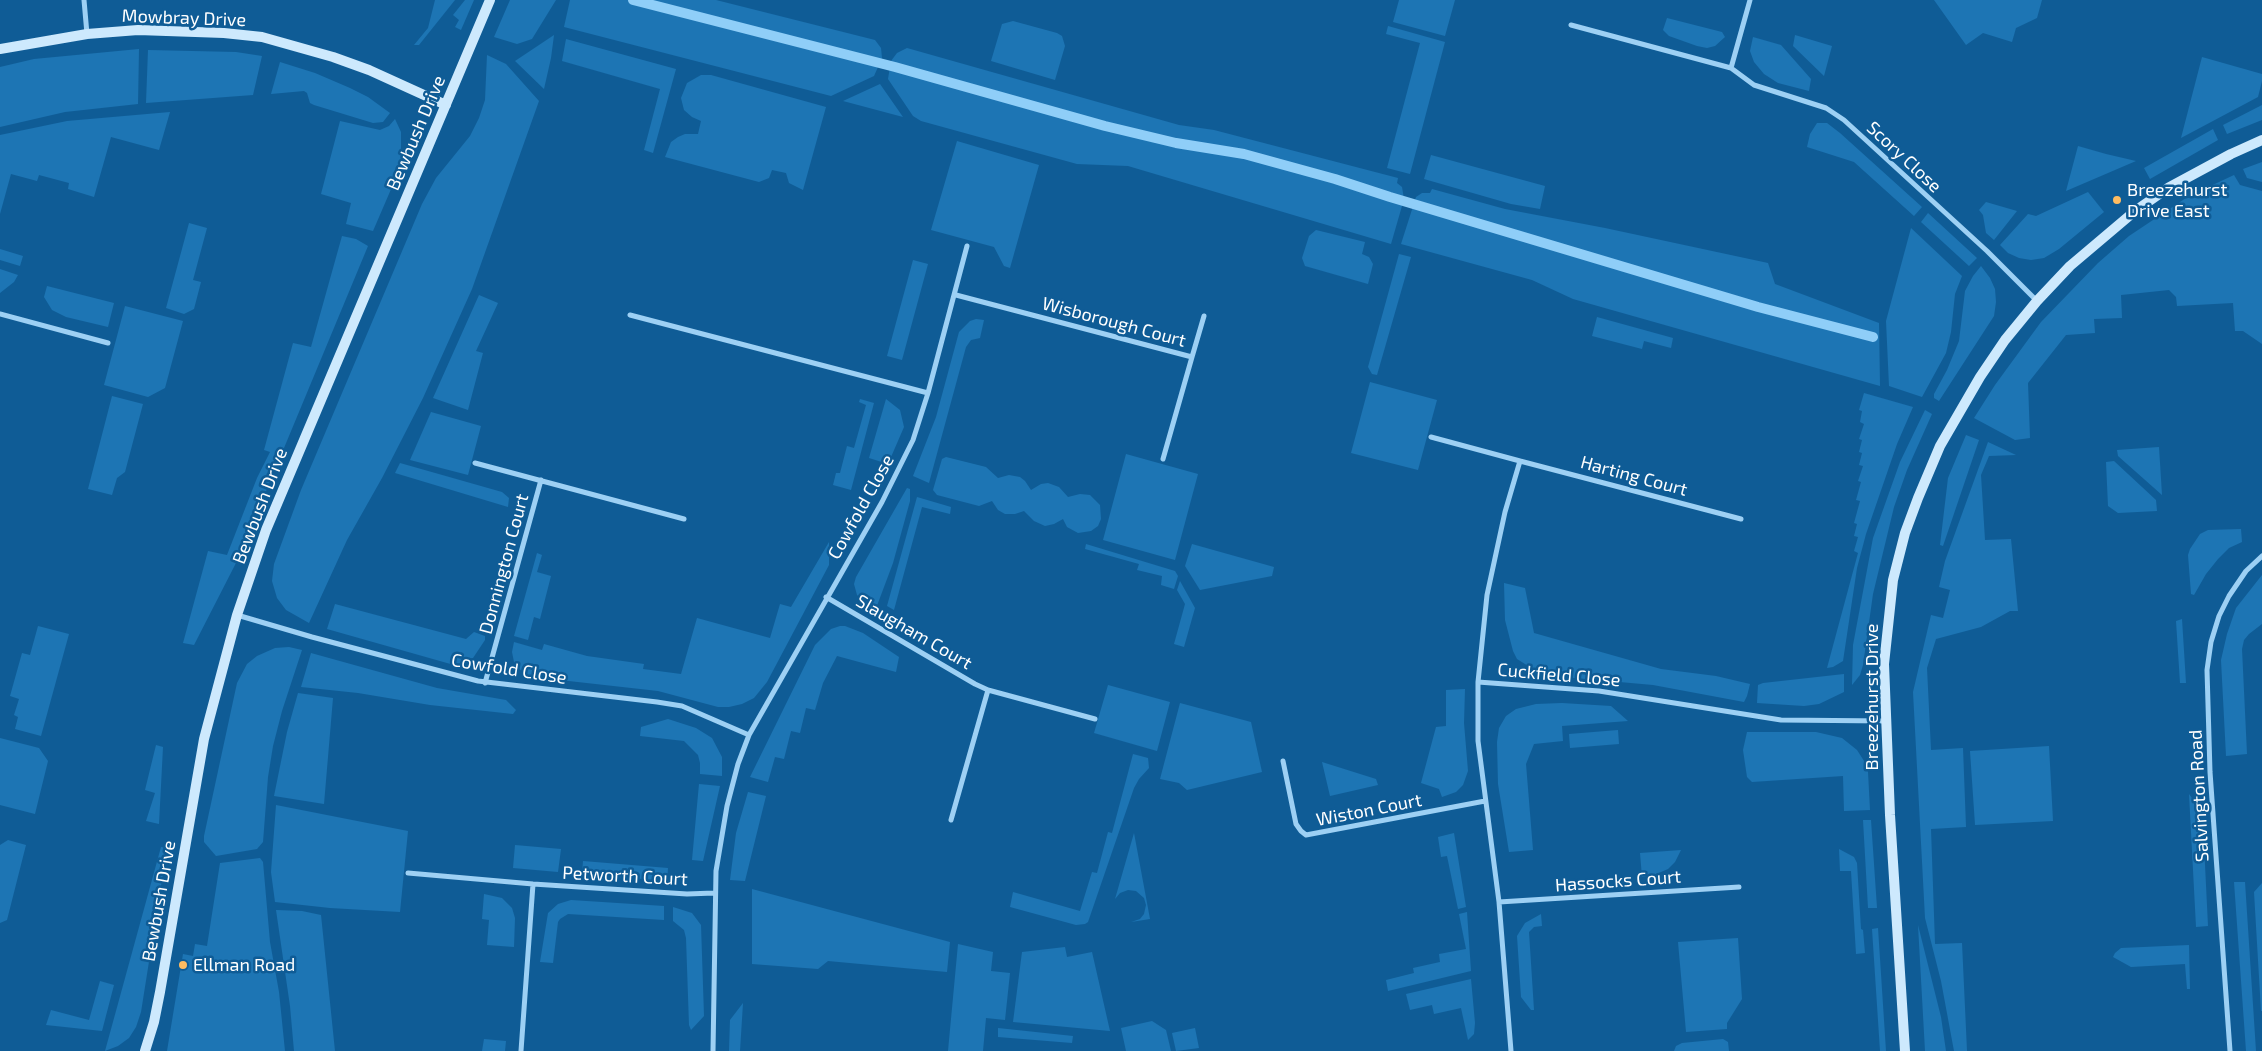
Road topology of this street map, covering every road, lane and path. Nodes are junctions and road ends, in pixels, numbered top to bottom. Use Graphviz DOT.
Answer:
graph roads {
  1 [pos="84,0"];
  2 [pos="490,0"];
  3 [pos="1750,0"];
  4 [pos="1571,25"];
  5 [pos="87,34"];
  6 [pos="0,49"];
  7 [pos="1731,68"];
  8 [pos="446,106"];
  9 [pos="2262,140"];
  10 [pos="967,246"];
  11 [pos="956,295"];
  12 [pos="2037,301"];
  13 [pos="0,314"];
  14 [pos="630,315"];
  15 [pos="1204,316"];
  16 [pos="108,343"];
  17 [pos="1192,357"];
  18 [pos="928,393"];
  19 [pos="1431,437"];
  20 [pos="1163,459"];
  21 [pos="1520,461"];
  22 [pos="475,463"];
  23 [pos="540,480"];
  24 [pos="684,519"];
  25 [pos="1741,519"];
  26 [pos="2262,556"];
  27 [pos="826,597"];
  28 [pos="236,615"];
  29 [pos="1478,682"];
  30 [pos="485,683"];
  31 [pos="988,690"];
  32 [pos="1095,719"];
  33 [pos="1886,721"];
  34 [pos="749,735"];
  35 [pos="1283,762"];
  36 [pos="1485,801"];
  37 [pos="951,820"];
  38 [pos="408,873"];
  39 [pos="533,884"];
  40 [pos="1739,887"];
  41 [pos="714,893"];
  42 [pos="1499,902"];
  43 [pos="145,1051"];
  44 [pos="521,1051"];
  45 [pos="713,1051"];
  46 [pos="1510,1051"];
  47 [pos="1905,1051"];
  48 [pos="2230,1051"];
  1 -- 5 [label="street"];
  2 -- 8 [label="street, Bewbush Drive"];
  3 -- 7 [label="street"];
  4 -- 7 [label="street, Scory Close"];
  5 -- 6 [label="street, Mowbray Drive"];
  5 -- 8 [label="street, Mowbray Drive"];
  7 -- 12 [label="street, Scory Close"];
  8 -- 28 [label="street, Bewbush Drive"];
  9 -- 12 [label="street, Breezehurst Drive"];
  10 -- 11 [label="street, Cowfold Close"];
  11 -- 17 [label="street, Wisborough Court"];
  11 -- 18 [label="street, Cowfold Close"];
  12 -- 33 [label="street, Breezehurst Drive"];
  13 -- 16 [label="street"];
  14 -- 18 [label="street"];
  15 -- 17 [label="street"];
  17 -- 20 [label="street, Wisborough Court"];
  18 -- 27 [label="street, Cowfold Close"];
  19 -- 21 [label="street, Harting Court"];
  21 -- 25 [label="street, Harting Court"];
  21 -- 29 [label="street"];
  22 -- 23 [label="street, Donnington Court"];
  23 -- 24 [label="street, Donnington Court"];
  23 -- 30 [label="street, Donnington Court"];
  26 -- 48 [label="street, Salvington Road"];
  27 -- 31 [label="street, Slaugham Court"];
  27 -- 34 [label="street, Cowfold Close"];
  28 -- 30 [label="street, Cowfold Close"];
  28 -- 43 [label="street, Bewbush Drive"];
  29 -- 33 [label="street, Cuckfield Close"];
  29 -- 36 [label="street, Cuckfield Close"];
  30 -- 34 [label="street, Cowfold Close"];
  31 -- 32 [label="street, Slaugham Court"];
  31 -- 37 [label="street"];
  33 -- 47 [label="street, Breezehurst Drive"];
  34 -- 41 [label="street, Cowfold Close"];
  35 -- 36 [label="street, Wiston Court"];
  36 -- 42 [label="street, Cuckfield Close"];
  38 -- 39 [label="street, Petworth Court"];
  39 -- 41 [label="street, Petworth Court"];
  39 -- 44 [label="street"];
  40 -- 42 [label="street, Hassocks Court"];
  41 -- 45 [label="street, Cowfold Close"];
  42 -- 46 [label="street, Cuckfield Close"];
}
